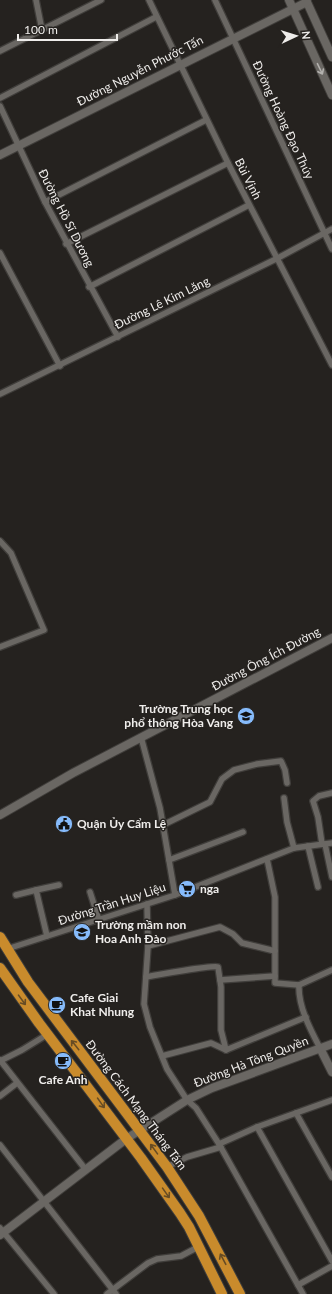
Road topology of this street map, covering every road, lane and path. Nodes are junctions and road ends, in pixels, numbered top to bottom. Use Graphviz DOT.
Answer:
graph roads {
  1 [pos="36,0"];
  2 [pos="87,0"];
  3 [pos="101,0"];
  4 [pos="149,0"];
  5 [pos="215,0"];
  6 [pos="308,1"];
  7 [pos="290,4"];
  8 [pos="88,7"];
  9 [pos="156,17"];
  10 [pos="42,30"];
  11 [pos="232,37"];
  12 [pos="0,51"];
  13 [pos="332,57"];
  14 [pos="180,65"];
  15 [pos="332,95"];
  16 [pos="0,98"];
  17 [pos="0,106"];
  18 [pos="206,120"];
  19 [pos="18,146"];
  20 [pos="0,155"];
  21 [pos="228,163"];
  22 [pos="45,202"];
  23 [pos="249,205"];
  24 [pos="332,229"];
  25 [pos="324,233"];
  26 [pos="66,244"];
  27 [pos="332,249"];
  28 [pos="0,253"];
  29 [pos="276,259"];
  30 [pos="89,286"];
  31 [pos="118,337"];
  32 [pos="332,365"];
  33 [pos="60,366"];
  34 [pos="0,394"];
  35 [pos="1,543"];
  36 [pos="332,638"];
  37 [pos="0,647"];
  38 [pos="141,737"];
  39 [pos="287,783"];
  40 [pos="332,793"];
  41 [pos="284,798"];
  42 [pos="0,815"];
  43 [pos="163,825"];
  44 [pos="244,832"];
  45 [pos="332,843"];
  46 [pos="323,844"];
  47 [pos="308,846"];
  48 [pos="294,848"];
  49 [pos="267,859"];
  50 [pos="169,860"];
  51 [pos="332,877"];
  52 [pos="59,885"];
  53 [pos="318,887"];
  54 [pos="36,890"];
  55 [pos="90,892"];
  56 [pos="16,895"];
  57 [pos="175,895"];
  58 [pos="146,904"];
  59 [pos="98,920"];
  60 [pos="47,936"];
  61 [pos="0,937"];
  62 [pos="148,946"];
  63 [pos="7,949"];
  64 [pos="276,951"];
  65 [pos="0,968"];
  66 [pos="332,970"];
  67 [pos="275,976"];
  68 [pos="146,977"];
  69 [pos="220,980"];
  70 [pos="298,984"];
  71 [pos="306,1017"];
  72 [pos="48,1034"];
  73 [pos="332,1044"];
  74 [pos="320,1048"];
  75 [pos="226,1050"];
  76 [pos="162,1056"];
  77 [pos="0,1061"];
  78 [pos="332,1072"];
  79 [pos="17,1083"];
  80 [pos="0,1096"];
  81 [pos="187,1100"];
  82 [pos="332,1100"];
  83 [pos="296,1113"];
  84 [pos="257,1127"];
  85 [pos="140,1130"];
  86 [pos="126,1139"];
  87 [pos="0,1146"];
  88 [pos="220,1146"];
  89 [pos="167,1167"];
  90 [pos="86,1170"];
  91 [pos="332,1177"];
  92 [pos="44,1202"];
  93 [pos="1,1232"];
  94 [pos="198,1247"];
  95 [pos="332,1261"];
  96 [pos="332,1266"];
  97 [pos="298,1284"];
  98 [pos="114,1292"];
  99 [pos="54,1294"];
  100 [pos="107,1294"];
  101 [pos="222,1294"];
  102 [pos="240,1294"];
  103 [pos="303,1294"];
  1 -- 10 [label="street"];
  2 -- 8 [label="street"];
  3 -- 8 [label="street"];
  4 -- 9 [label="street, Bùi Vịnh"];
  5 -- 11 [label="street, Đường Hoàng Đạo Thúy"];
  6 -- 7 [label="street, Đường Nguyễn Phước Tấn"];
  6 -- 13 [label="street"];
  7 -- 11 [label="street, Đường Nguyễn Phước Tấn"];
  7 -- 15 [label="street, one-way"];
  8 -- 10 [label="street"];
  9 -- 14 [label="street, Bùi Vịnh"];
  9 -- 16 [label="street"];
  10 -- 12 [label="street"];
  11 -- 14 [label="street, Đường Nguyễn Phước Tấn"];
  11 -- 25 [label="street, Đường Hoàng Đạo Thúy"];
  14 -- 18 [label="street, Bùi Vịnh"];
  14 -- 19 [label="street, Đường Nguyễn Phước Tấn"];
  17 -- 19 [label="street, Đường Hồ Sĩ Dương"];
  18 -- 21 [label="street, Bùi Vịnh"];
  18 -- 22 [label="street"];
  19 -- 20 [label="street, Đường Nguyễn Phước Tấn"];
  19 -- 22 [label="street, Đường Hồ Sĩ Dương"];
  21 -- 23 [label="street, Bùi Vịnh"];
  21 -- 26 [label="street"];
  22 -- 26 [label="street, Đường Hồ Sĩ Dương"];
  23 -- 29 [label="street, Bùi Vịnh"];
  23 -- 30 [label="street"];
  24 -- 25 [label="street, Đường Lê Kim Lăng"];
  25 -- 27 [label="street, Đường Hoàng Đạo Thúy"];
  25 -- 29 [label="street, Đường Lê Kim Lăng"];
  26 -- 30 [label="street, Đường Hồ Sĩ Dương"];
  28 -- 33 [label="street"];
  29 -- 31 [label="street, Đường Lê Kim Lăng"];
  29 -- 32 [label="street, Bùi Vịnh"];
  30 -- 31 [label="street, Đường Hồ Sĩ Dương"];
  31 -- 33 [label="street, Đường Lê Kim Lăng"];
  33 -- 34 [label="street, Đường Lê Kim Lăng"];
  35 -- 37 [label="street"];
  36 -- 38 [label="street, Đường Ông Ích Đường"];
  38 -- 42 [label="street, Đường Ông Ích Đường"];
  38 -- 43 [label="street"];
  39 -- 43 [label="street"];
  40 -- 46 [label="street"];
  41 -- 48 [label="street"];
  43 -- 50 [label="street"];
  44 -- 50 [label="street"];
  45 -- 46 [label="street, Đường Trần Huy Liệu"];
  46 -- 47 [label="street, Đường Trần Huy Liệu"];
  46 -- 51 [label="street"];
  47 -- 48 [label="street, Đường Trần Huy Liệu"];
  47 -- 53 [label="street"];
  48 -- 49 [label="street, Đường Trần Huy Liệu"];
  49 -- 57 [label="street, Đường Trần Huy Liệu"];
  49 -- 64 [label="street"];
  50 -- 57 [label="street"];
  52 -- 54 [label="street"];
  54 -- 56 [label="street"];
  54 -- 60 [label="street"];
  55 -- 59 [label="street"];
  57 -- 58 [label="street, Đường Trần Huy Liệu"];
  58 -- 59 [label="street, Đường Trần Huy Liệu"];
  58 -- 62 [label="street"];
  59 -- 60 [label="street, Đường Trần Huy Liệu"];
  60 -- 63 [label="street, Đường Trần Huy Liệu"];
  61 -- 63 [label="highway, Đường Cách Mạng Tháng Tám"];
  62 -- 64 [label="street"];
  62 -- 68 [label="street"];
  85 -- 63 [label="highway, Đường Cách Mạng Tháng Tám, one-way"];
  64 -- 67 [label="street"];
  65 -- 72 [label="highway, one-way"];
  66 -- 70 [label="street"];
  67 -- 69 [label="street"];
  67 -- 70 [label="street"];
  68 -- 69 [label="street"];
  68 -- 76 [label="street"];
  69 -- 75 [label="street"];
  70 -- 71 [label="street"];
  71 -- 74 [label="street"];
  71 -- 75 [label="street"];
  72 -- 77 [label="street"];
  72 -- 86 [label="highway, one-way"];
  73 -- 74 [label="street, Đường Hà Tông Quyền"];
  74 -- 78 [label="street"];
  74 -- 81 [label="street, Đường Hà Tông Quyền"];
  75 -- 76 [label="street"];
  76 -- 81 [label="street"];
  77 -- 79 [label="street"];
  79 -- 80 [label="street"];
  79 -- 90 [label="street"];
  81 -- 85 [label="street, Đường Hà Tông Quyền"];
  81 -- 88 [label="street"];
  82 -- 83 [label="street"];
  83 -- 84 [label="street"];
  83 -- 91 [label="street"];
  84 -- 88 [label="street"];
  84 -- 95 [label="street"];
  85 -- 86 [label="street, Đường Hà Tông Quyền"];
  89 -- 85 [label="highway, Đường Cách Mạng Tháng Tám, one-way"];
  86 -- 90 [label="street, Đường Hà Tông Quyền"];
  86 -- 94 [label="highway, one-way"];
  87 -- 92 [label="street"];
  88 -- 89 [label="street"];
  88 -- 97 [label="street"];
  102 -- 89 [label="highway, Đường Cách Mạng Tháng Tám, one-way"];
  90 -- 92 [label="street, Đường Hà Tông Quyền"];
  92 -- 93 [label="street, Đường Hà Tông Quyền"];
  92 -- 98 [label="street"];
  93 -- 99 [label="street"];
  94 -- 98 [label="street"];
  94 -- 101 [label="highway"];
  96 -- 97 [label="street"];
  97 -- 103 [label="street"];
  98 -- 100 [label="street"];
}
